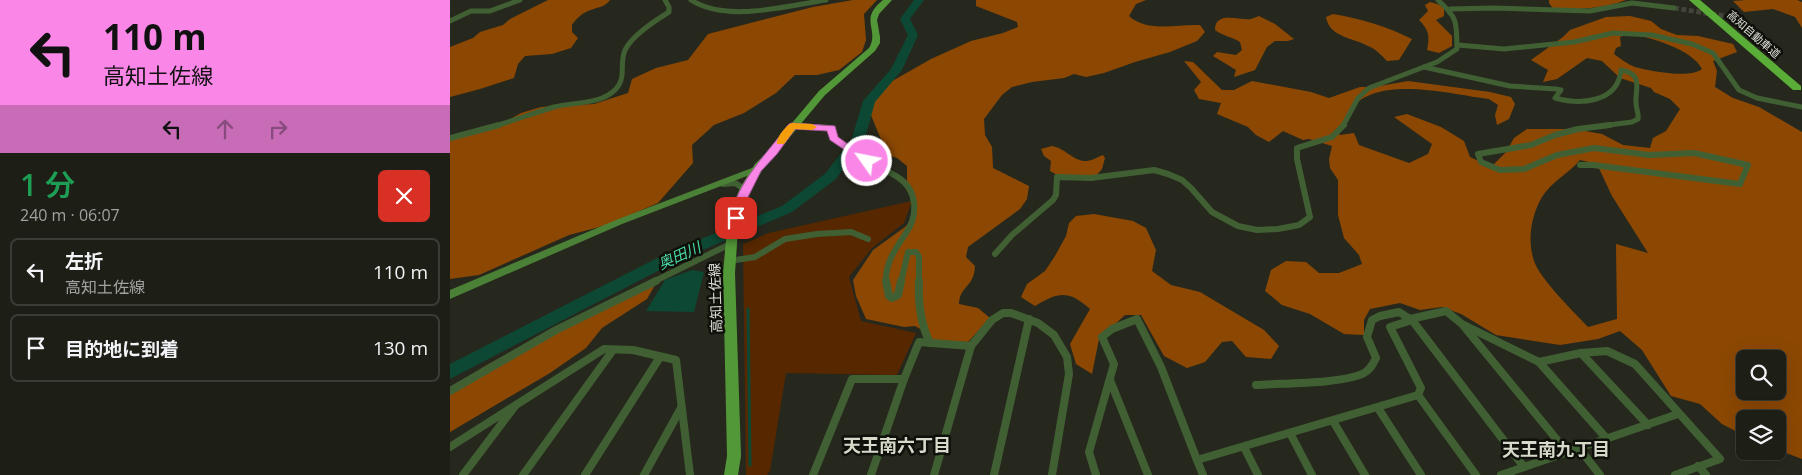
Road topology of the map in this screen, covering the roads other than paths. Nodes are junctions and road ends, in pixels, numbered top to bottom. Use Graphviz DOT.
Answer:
graph roads {
  1 [pos="520,0"];
  2 [pos="665,0"];
  3 [pos="691,0"];
  4 [pos="826,0"];
  5 [pos="888,0"];
  6 [pos="1438,0"];
  7 [pos="1694,0"];
  8 [pos="1674,8"];
  9 [pos="1450,9"];
  10 [pos="450,21"];
  11 [pos="1458,45"];
  12 [pos="1424,67"];
  13 [pos="1797,88"];
  14 [pos="1802,107"];
  15 [pos="792,126"];
  16 [pos="450,138"];
  17 [pos="1580,165"];
  18 [pos="757,169"];
  19 [pos="723,184"];
  20 [pos="746,190"];
  21 [pos="868,240"];
  22 [pos="731,242"];
  23 [pos="995,254"];
  24 [pos="729,261"];
  25 [pos="450,295"];
  26 [pos="1029,319"];
  27 [pos="1411,319"];
  28 [pos="1462,324"];
  29 [pos="930,343"];
  30 [pos="971,346"];
  31 [pos="612,350"];
  32 [pos="1581,353"];
  33 [pos="660,357"];
  34 [pos="1539,362"];
  35 [pos="904,379"];
  36 [pos="1110,380"];
  37 [pos="1256,385"];
  38 [pos="450,391"];
  39 [pos="1418,395"];
  40 [pos="518,402"];
  41 [pos="681,408"];
  42 [pos="1378,408"];
  43 [pos="1678,414"];
  44 [pos="1333,421"];
  45 [pos="1648,425"];
  46 [pos="1290,433"];
  47 [pos="1607,439"];
  48 [pos="450,447"];
  49 [pos="1244,447"];
  50 [pos="1579,448"];
  51 [pos="1567,452"];
  52 [pos="1197,460"];
  53 [pos="1698,466"];
  54 [pos="1524,467"];
  55 [pos="463,475"];
  56 [pos="522,475"];
  57 [pos="585,475"];
  58 [pos="644,475"];
  59 [pos="690,475"];
  60 [pos="731,475"];
  61 [pos="813,475"];
  62 [pos="871,475"];
  63 [pos="934,475"];
  64 [pos="994,475"];
  65 [pos="1052,475"];
  66 [pos="1096,475"];
  67 [pos="1148,475"];
  68 [pos="1203,475"];
  69 [pos="1258,475"];
  70 [pos="1312,475"];
  71 [pos="1365,475"];
  72 [pos="1421,475"];
  73 [pos="1476,475"];
  74 [pos="1501,475"];
  75 [pos="1600,475"];
  76 [pos="1675,475"];
  77 [pos="1706,475"];
  1 -- 10 [label="street"];
  2 -- 16 [label="street"];
  3 -- 4 [label="street"];
  5 -- 15 [label="main road, 高知土佐線"];
  6 -- 9 [label="street"];
  7 -- 13 [label="highway, 高知自動車道"];
  8 -- 9 [label="street"];
  9 -- 11 [label="street"];
  11 -- 12 [label="street"];
  11 -- 14 [label="street"];
  12 -- 17 [label="street"];
  12 -- 23 [label="street"];
  15 -- 18 [label="main road, 高知土佐線"];
  15 -- 29 [label="street"];
  18 -- 19 [label="street"];
  18 -- 20 [label="main road, 高知土佐線"];
  19 -- 20 [label="street"];
  19 -- 25 [label="street"];
  20 -- 22 [label="main road, 高知土佐線"];
  21 -- 24 [label="street"];
  22 -- 24 [label="main road, 高知土佐線"];
  22 -- 38 [label="street"];
  24 -- 60 [label="main road, 高知土佐線"];
  26 -- 30 [label="street"];
  26 -- 64 [label="street"];
  26 -- 65 [label="street"];
  27 -- 28 [label="street"];
  27 -- 37 [label="street"];
  27 -- 39 [label="street"];
  27 -- 54 [label="street"];
  28 -- 34 [label="street"];
  28 -- 51 [label="street"];
  29 -- 30 [label="street"];
  29 -- 35 [label="street"];
  30 -- 63 [label="street"];
  31 -- 33 [label="street"];
  31 -- 40 [label="street"];
  31 -- 56 [label="street"];
  32 -- 34 [label="street"];
  32 -- 43 [label="street"];
  32 -- 45 [label="street"];
  33 -- 41 [label="street"];
  33 -- 57 [label="street"];
  34 -- 47 [label="street"];
  35 -- 61 [label="street"];
  35 -- 62 [label="street"];
  36 -- 52 [label="street"];
  36 -- 66 [label="street"];
  36 -- 67 [label="street"];
  39 -- 42 [label="street"];
  39 -- 73 [label="street"];
  40 -- 48 [label="street"];
  40 -- 55 [label="street"];
  41 -- 58 [label="street"];
  41 -- 59 [label="street"];
  42 -- 44 [label="street"];
  42 -- 72 [label="street"];
  43 -- 45 [label="street"];
  43 -- 53 [label="street"];
  44 -- 46 [label="street"];
  44 -- 71 [label="street"];
  45 -- 47 [label="street"];
  46 -- 49 [label="street"];
  46 -- 70 [label="street"];
  47 -- 50 [label="street"];
  49 -- 52 [label="street"];
  49 -- 69 [label="street"];
  50 -- 51 [label="street"];
  50 -- 75 [label="street"];
  51 -- 54 [label="street"];
  52 -- 68 [label="street"];
  53 -- 76 [label="street"];
  53 -- 77 [label="street"];
  54 -- 74 [label="street"];
}
